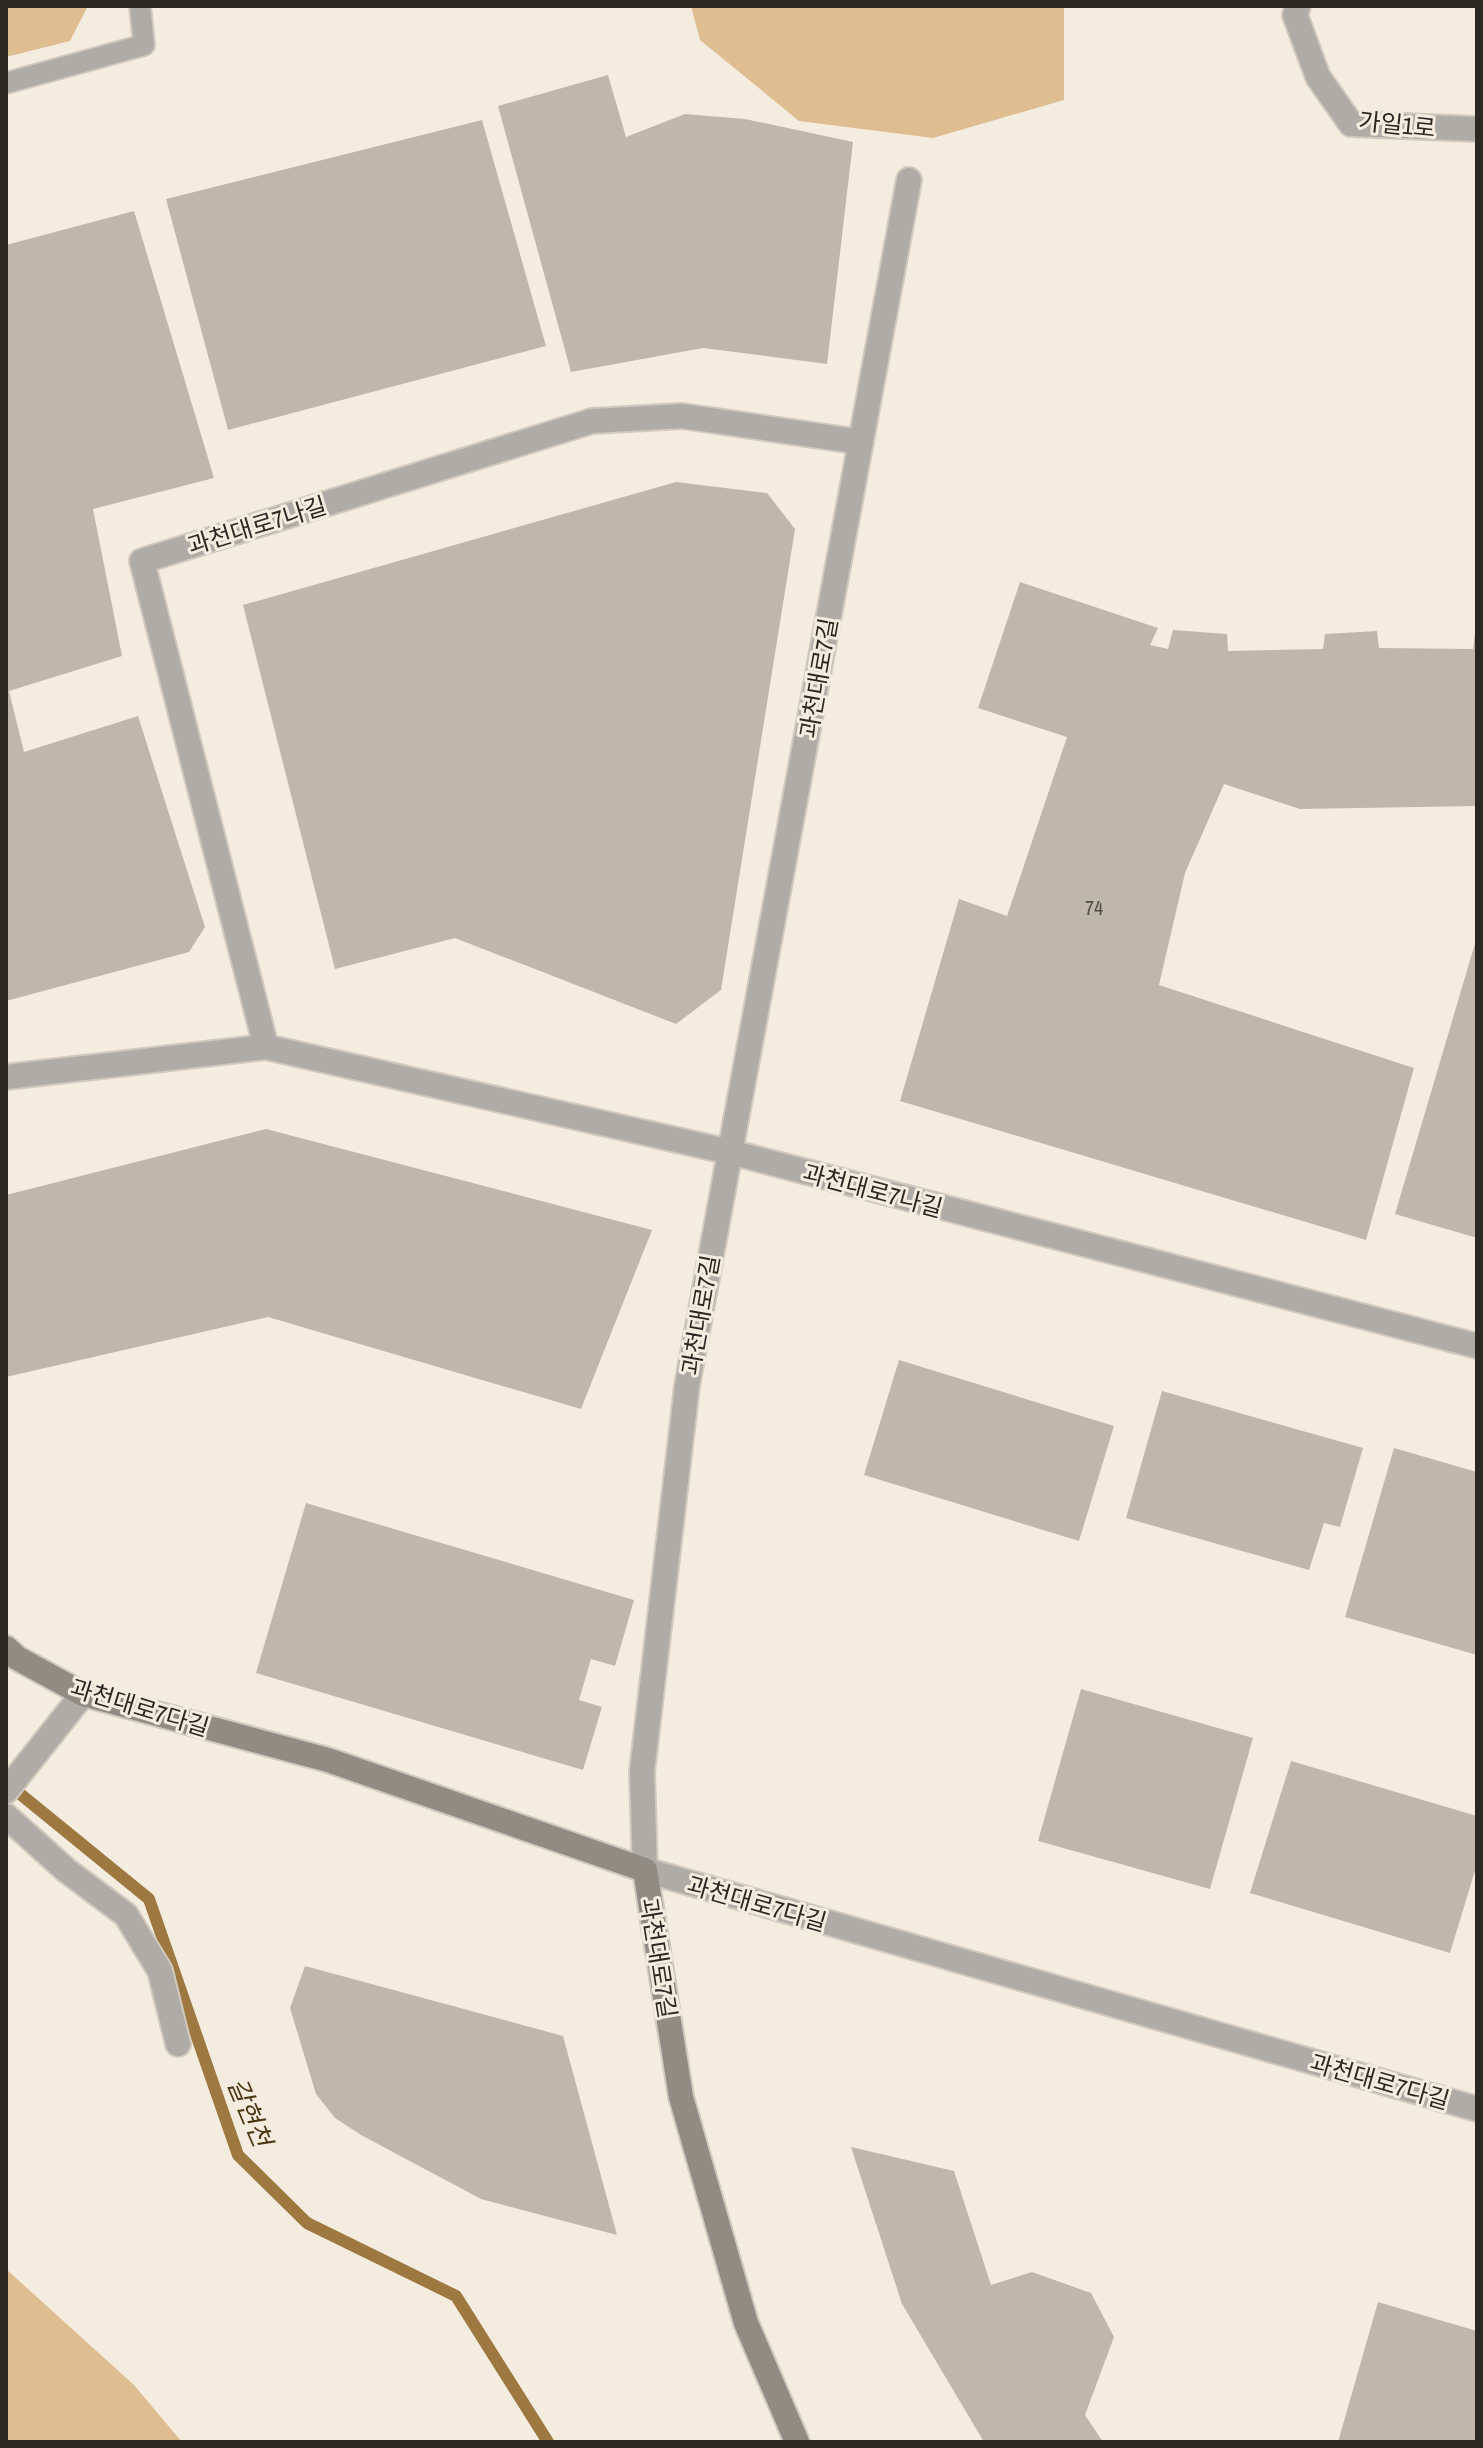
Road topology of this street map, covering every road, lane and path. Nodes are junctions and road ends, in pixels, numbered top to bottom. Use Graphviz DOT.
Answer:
graph roads {
  1 [pos="140,6"];
  2 [pos="1298,6"];
  3 [pos="6,83"];
  4 [pos="1477,129"];
  5 [pos="909,180"];
  6 [pos="861,442"];
  7 [pos="266,1047"];
  8 [pos="6,1077"];
  9 [pos="730,1152"];
  10 [pos="1477,1346"];
  11 [pos="6,1648"];
  12 [pos="83,1694"];
  13 [pos="6,1791"];
  14 [pos="6,1816"];
  15 [pos="645,1870"];
  16 [pos="178,2044"];
  17 [pos="1477,2109"];
  18 [pos="797,2442"];
  1 -- 3 [label="lane"];
  2 -- 4 [label="street, 가일1로"];
  5 -- 6 [label="street, 과천대로7길"];
  6 -- 7 [label="street, 과천대로7나길"];
  6 -- 9 [label="street, 과천대로7길"];
  7 -- 8 [label="street, 과천대로7나길"];
  7 -- 9 [label="street, 과천대로7나길"];
  9 -- 10 [label="street, 과천대로7나길"];
  9 -- 15 [label="street, 과천대로7길"];
  11 -- 12 [label="street, 과천대로7다길"];
  12 -- 13 [label="street"];
  12 -- 15 [label="street, 과천대로7다길"];
  14 -- 16 [label="street"];
  15 -- 17 [label="street, 과천대로7다길"];
  15 -- 18 [label="street, 과천대로7길"];
}
